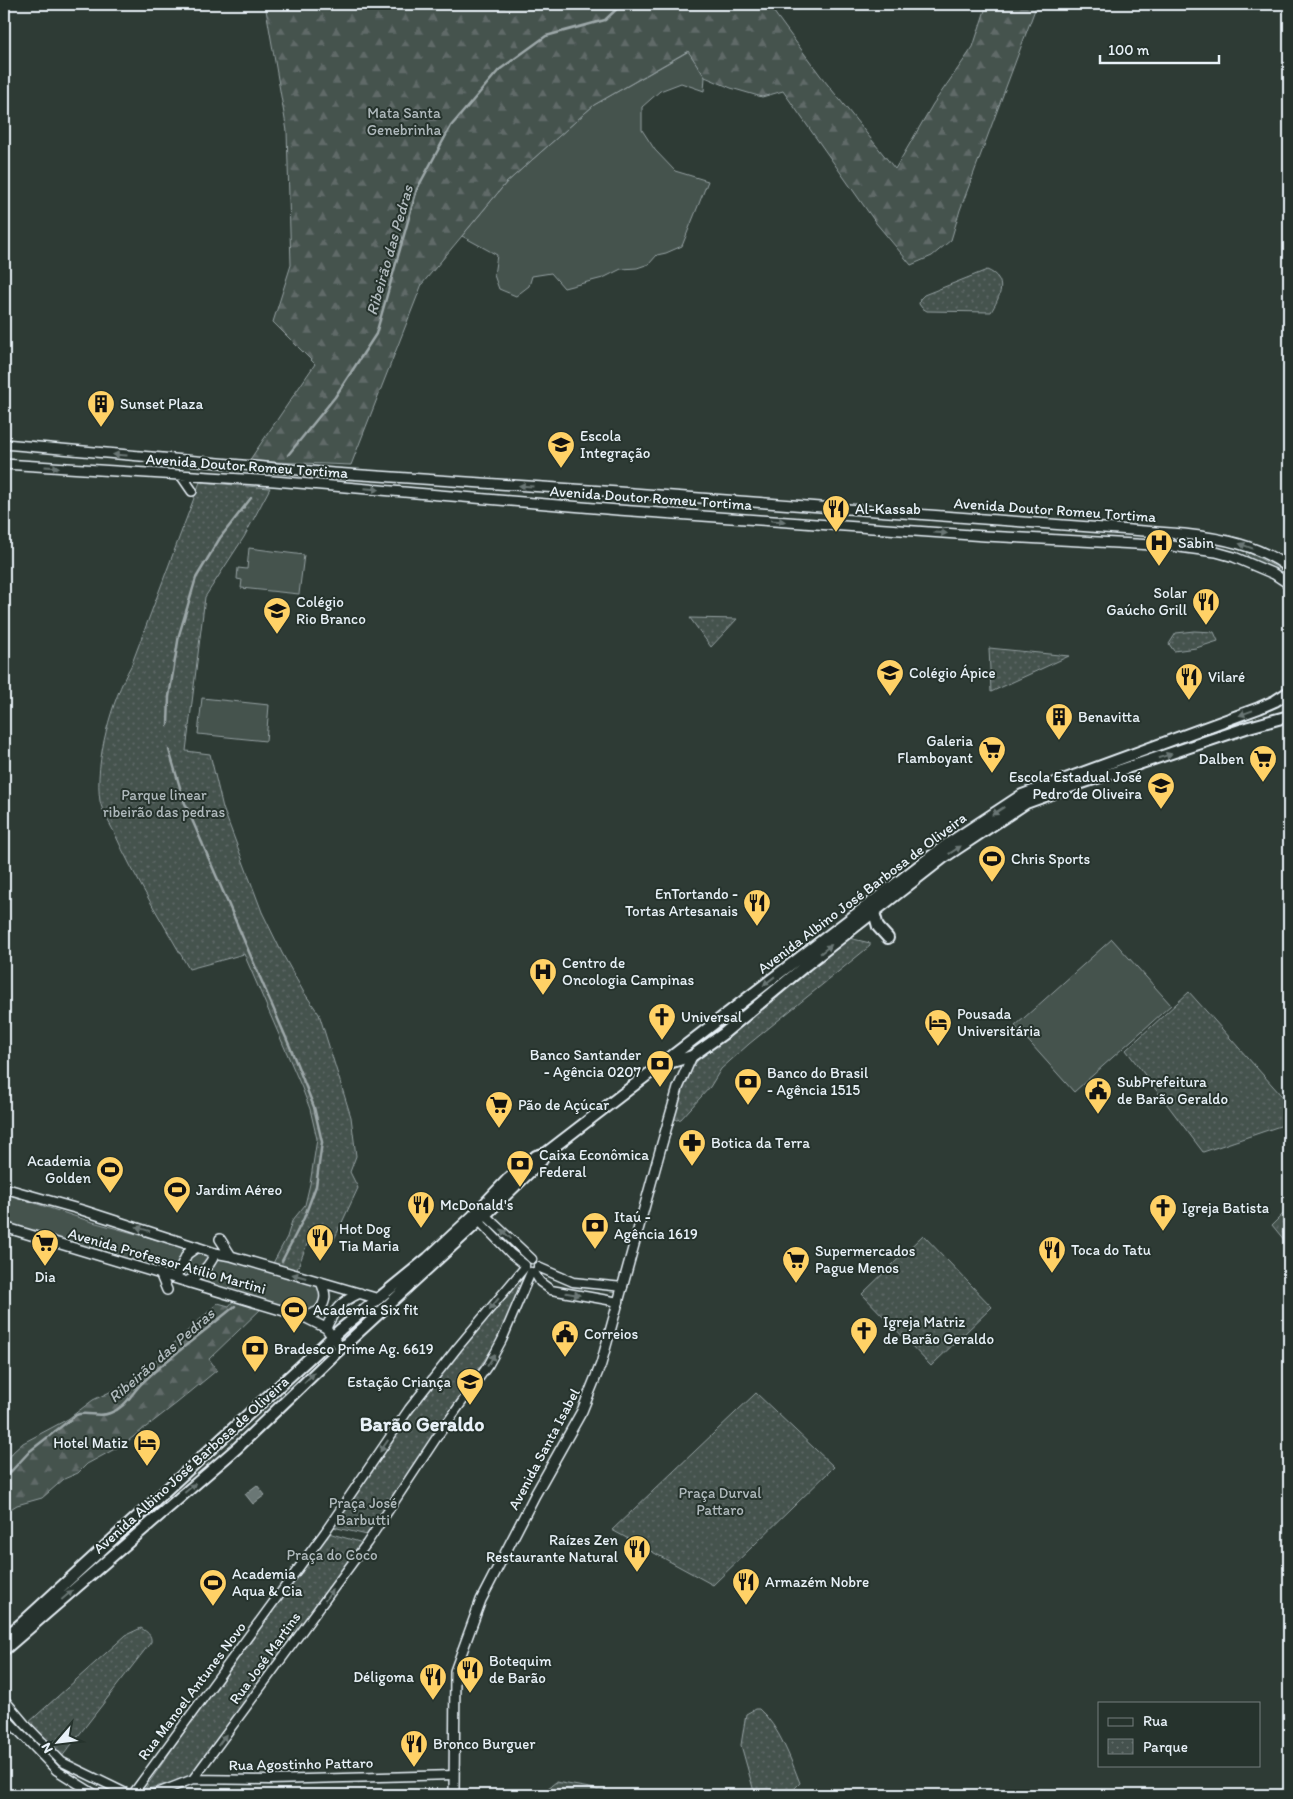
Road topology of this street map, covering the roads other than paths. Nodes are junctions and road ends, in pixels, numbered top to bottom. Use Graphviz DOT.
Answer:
graph roads {
  1 [pos="4,444"];
  2 [pos="4,464"];
  3 [pos="332,473"];
  4 [pos="181,476"];
  5 [pos="308,484"];
  6 [pos="192,491"];
  7 [pos="1289,568"];
  8 [pos="1289,584"];
  9 [pos="1289,692"];
  10 [pos="1289,716"];
  11 [pos="1207,727"];
  12 [pos="1211,740"];
  13 [pos="874,912"];
  14 [pos="888,938"];
  15 [pos="699,1037"];
  16 [pos="692,1056"];
  17 [pos="662,1064"];
  18 [pos="4,1188"];
  19 [pos="479,1215"];
  20 [pos="4,1227"];
  21 [pos="220,1239"];
  22 [pos="197,1246"];
  23 [pos="214,1253"];
  24 [pos="231,1256"];
  25 [pos="531,1269"];
  26 [pos="160,1272"];
  27 [pos="176,1277"];
  28 [pos="188,1281"];
  29 [pos="321,1282"];
  30 [pos="623,1287"];
  31 [pos="167,1290"];
  32 [pos="364,1295"];
  33 [pos="379,1299"];
  34 [pos="619,1302"];
  35 [pos="366,1310"];
  36 [pos="304,1317"];
  37 [pos="326,1328"];
  38 [pos="364,1329"];
  39 [pos="333,1337"];
  40 [pos="341,1348"];
  41 [pos="4,1638"];
  42 [pos="4,1650"];
  43 [pos="4,1699"];
  44 [pos="4,1716"];
  45 [pos="454,1775"];
  46 [pos="193,1779"];
  47 [pos="96,1795"];
  48 [pos="131,1795"];
  49 [pos="152,1795"];
  50 [pos="454,1795"];
  3 -- 1 [label="main road, Avenida Doutor Romeu Tortima, one-way"];
  2 -- 4 [label="main road, Avenida Doutor Romeu Tortima, one-way"];
  3 -- 5 [label="main road"];
  7 -- 3 [label="main road, Avenida Doutor Romeu Tortima, one-way"];
  4 -- 5 [label="main road, Avenida Doutor Romeu Tortima"];
  4 -- 6 [label="main road"];
  5 -- 8 [label="main road, Avenida Doutor Romeu Tortima, one-way"];
  9 -- 11 [label="main road, Avenida Albino José Barbosa de Oliveira, one-way"];
  10 -- 12 [label="main road, Avenida Albino José Barbosa de Oliveira"];
  11 -- 12 [label="main road"];
  11 -- 15 [label="main road, Avenida Albino José Barbosa de Oliveira, one-way"];
  13 -- 12 [label="main road, Avenida Albino José Barbosa de Oliveira, one-way"];
  13 -- 14 [label="main road"];
  16 -- 13 [label="main road, Avenida Albino José Barbosa de Oliveira, one-way"];
  15 -- 16 [label="main road"];
  15 -- 17 [label="main road, Avenida Albino José Barbosa de Oliveira"];
  16 -- 17 [label="main road, Avenida Albino José Barbosa de Oliveira"];
  16 -- 30 [label="main road, Avenida Santa Isabel"];
  17 -- 19 [label="main road, Avenida Albino José Barbosa de Oliveira"];
  22 -- 18 [label="main road, Avenida Professor Atílio Martini, one-way"];
  19 -- 25 [label="street"];
  25 -- 19 [label="street, Rua Manoel Antunes Novo, one-way"];
  19 -- 33 [label="main road, Avenida Albino José Barbosa de Oliveira"];
  19 -- 38 [label="main road, Avenida Albino José Barbosa de Oliveira"];
  20 -- 26 [label="main road, Avenida Professor Atílio Martini"];
  21 -- 24 [label="main road"];
  22 -- 23 [label="main road, Avenida Professor Atílio Martini"];
  22 -- 27 [label="main road"];
  23 -- 24 [label="main road, Avenida Professor Atílio Martini"];
  23 -- 28 [label="main road"];
  29 -- 24 [label="main road, Avenida Professor Atílio Martini, one-way"];
  25 -- 30 [label="street"];
  25 -- 34 [label="street, one-way"];
  46 -- 25 [label="street, Rua José Martins, one-way"];
  25 -- 48 [label="street, Rua Manoel Antunes Novo, one-way"];
  26 -- 27 [label="main road, Avenida Professor Atílio Martini"];
  26 -- 31 [label="main road"];
  27 -- 28 [label="main road, Avenida Professor Atílio Martini"];
  28 -- 36 [label="main road, Avenida Professor Atílio Martini"];
  29 -- 32 [label="main road, Avenida Professor Atílio Martini"];
  29 -- 36 [label="main road"];
  30 -- 34 [label="main road, Avenida Santa Isabel"];
  32 -- 33 [label="main road, Avenida Professor Atílio Martini"];
  32 -- 35 [label="main road"];
  32 -- 37 [label="main road"];
  33 -- 35 [label="main road, Avenida Albino José Barbosa de Oliveira"];
  34 -- 45 [label="main road, Avenida Santa Isabel"];
  35 -- 38 [label="main road"];
  35 -- 39 [label="main road, Avenida Albino José Barbosa de Oliveira"];
  36 -- 37 [label="main road, Avenida Professor Atílio Martini"];
  37 -- 39 [label="main road, Avenida Professor Atílio Martini"];
  38 -- 40 [label="main road, Avenida Albino José Barbosa de Oliveira"];
  39 -- 40 [label="main road, Avenida Professor Atílio Martini"];
  39 -- 41 [label="main road, Avenida Albino José Barbosa de Oliveira"];
  42 -- 40 [label="main road, Avenida Albino José Barbosa de Oliveira, one-way"];
  43 -- 48 [label="street"];
  44 -- 47 [label="street"];
  45 -- 46 [label="street, Rua Agostinho Pattaro"];
  45 -- 50 [label="main road, Avenida Santa Isabel"];
  46 -- 49 [label="street, Rua Agostinho Pattaro"];
}
